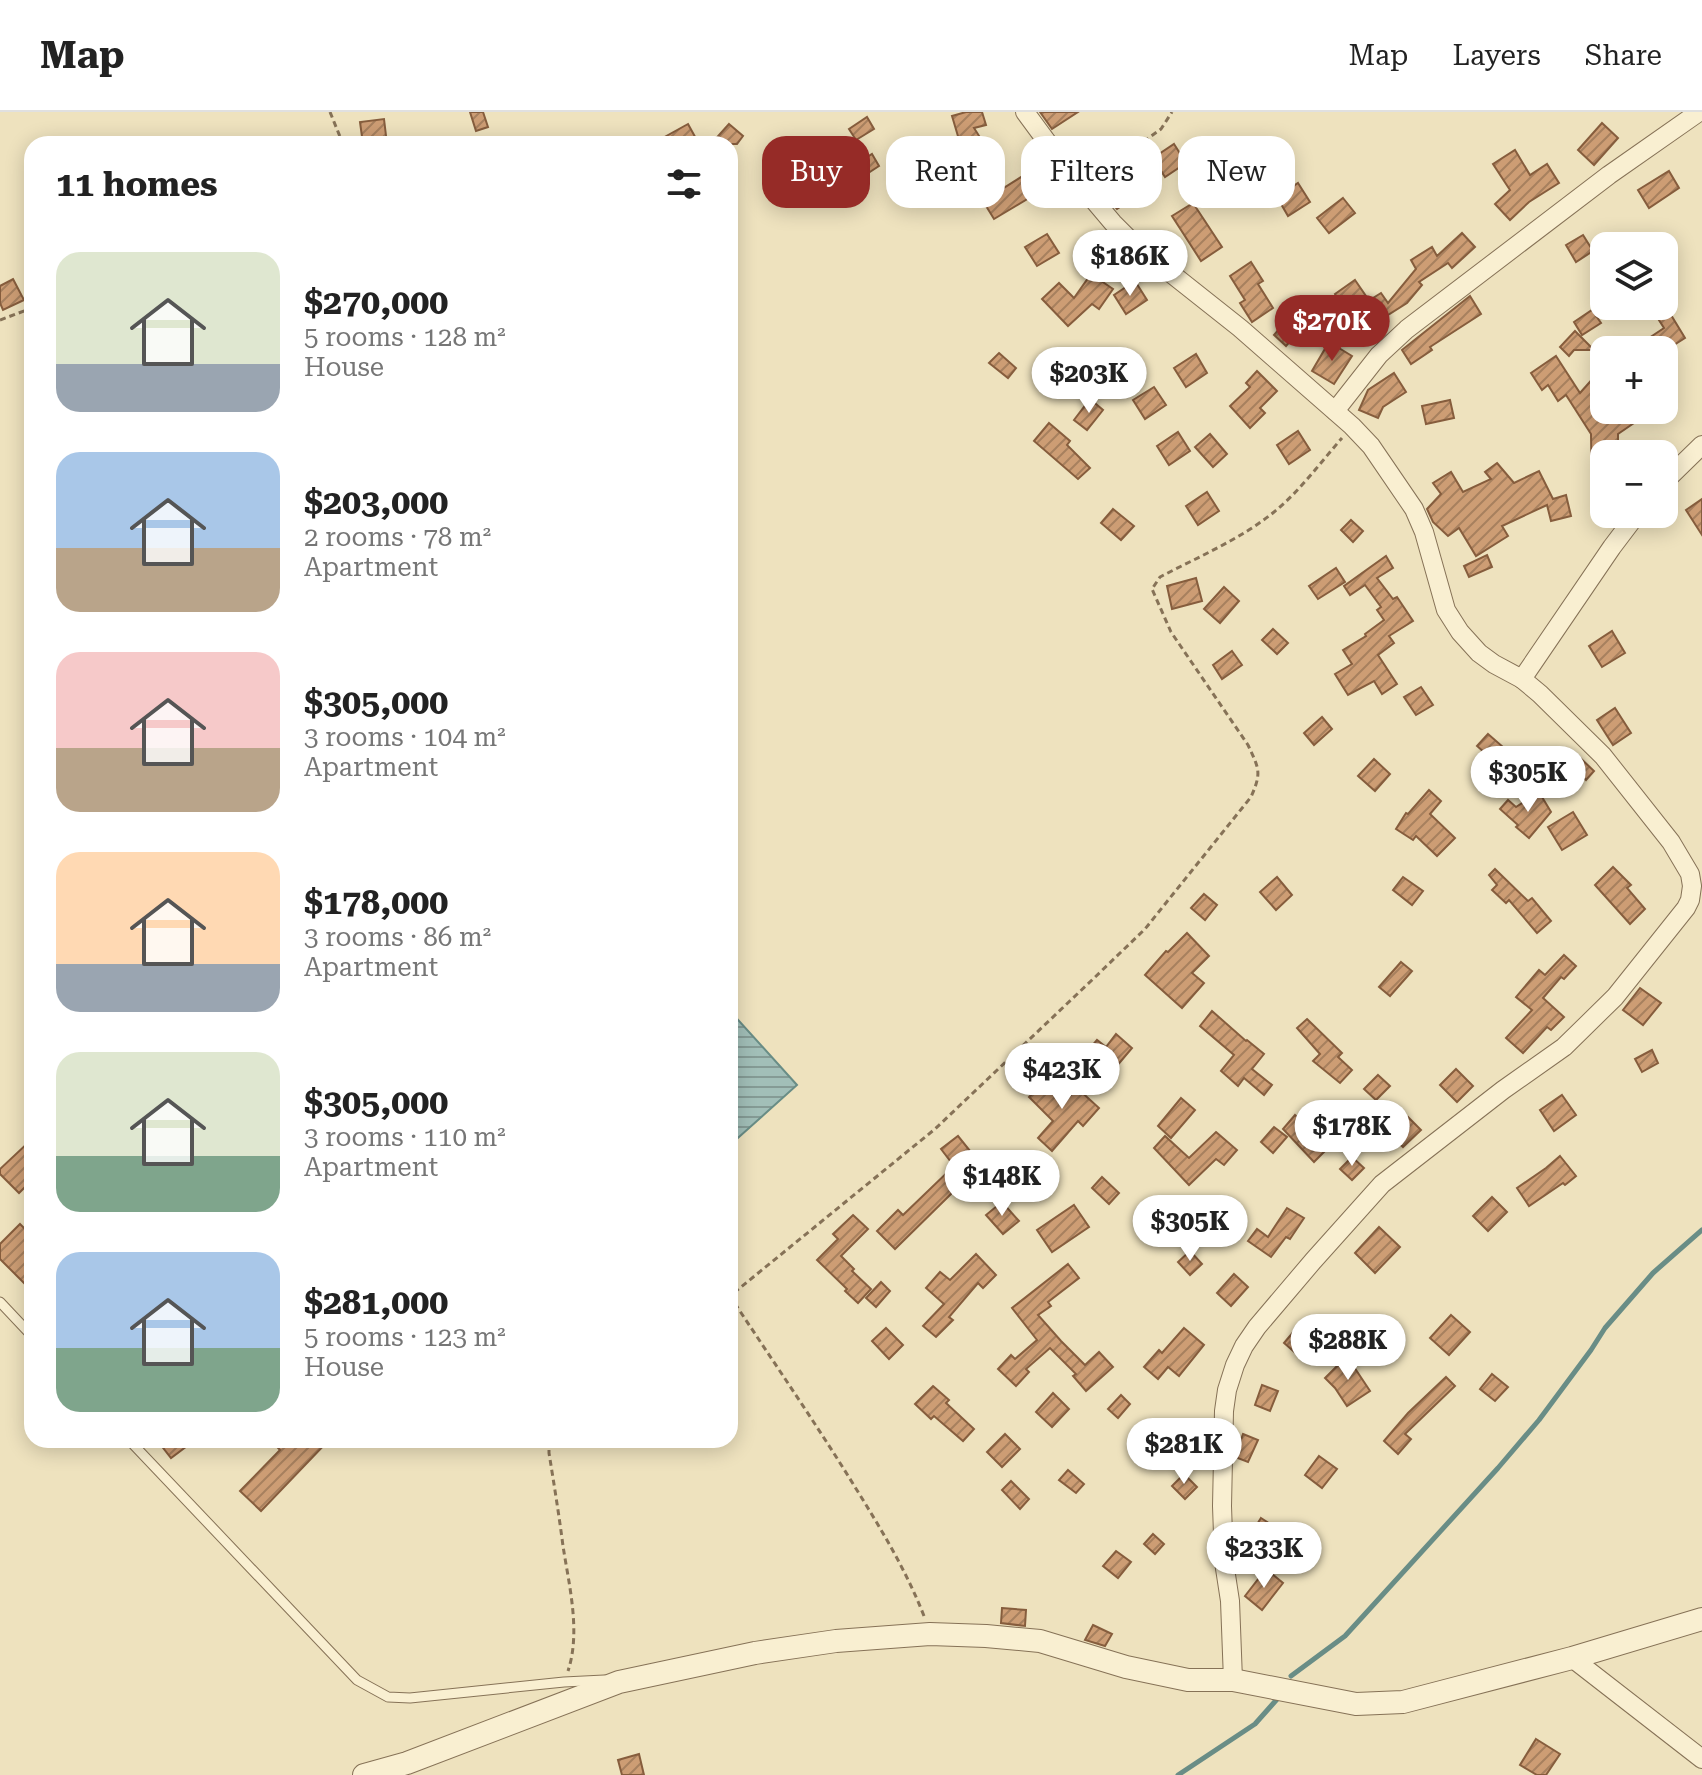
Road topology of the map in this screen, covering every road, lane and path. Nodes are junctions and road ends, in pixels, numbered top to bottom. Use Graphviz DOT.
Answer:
graph roads {
  1 [pos="330,112"];
  2 [pos="1025,112"];
  3 [pos="1172,112"];
  4 [pos="1699,112"];
  5 [pos="340,136"];
  6 [pos="1043,136"];
  7 [pos="1152,136"];
  8 [pos="1101,208"];
  9 [pos="24,311"];
  10 [pos="0,320"];
  11 [pos="1335,411"];
  12 [pos="1352,426"];
  13 [pos="1702,445"];
  14 [pos="1678,468"];
  15 [pos="1626,528"];
  16 [pos="1522,679"];
  17 [pos="738,1289"];
  18 [pos="0,1302"];
  19 [pos="738,1308"];
  20 [pos="24,1328"];
  21 [pos="137,1448"];
  22 [pos="549,1448"];
  23 [pos="1702,1619"];
  24 [pos="930,1634"];
  25 [pos="1572,1658"];
  26 [pos="1233,1680"];
  27 [pos="564,1682"];
  28 [pos="619,1682"];
  29 [pos="1702,1759"];
  30 [pos="364,1775"];
  1 -- 5 [label="path"];
  2 -- 6 [label="street"];
  3 -- 7 [label="path"];
  4 -- 11 [label="street"];
  8 -- 11 [label="street"];
  9 -- 10 [label="path"];
  11 -- 12 [label="street"];
  12 -- 16 [label="street"];
  12 -- 17 [label="path"];
  13 -- 14 [label="street"];
  15 -- 16 [label="street"];
  16 -- 26 [label="street"];
  18 -- 20 [label="lane"];
  19 -- 24 [label="path"];
  21 -- 27 [label="lane"];
  22 -- 27 [label="path"];
  23 -- 25 [label="street"];
  24 -- 26 [label="street"];
  24 -- 28 [label="street"];
  25 -- 26 [label="street"];
  25 -- 29 [label="street"];
  27 -- 28 [label="lane"];
  28 -- 30 [label="street"];
}
